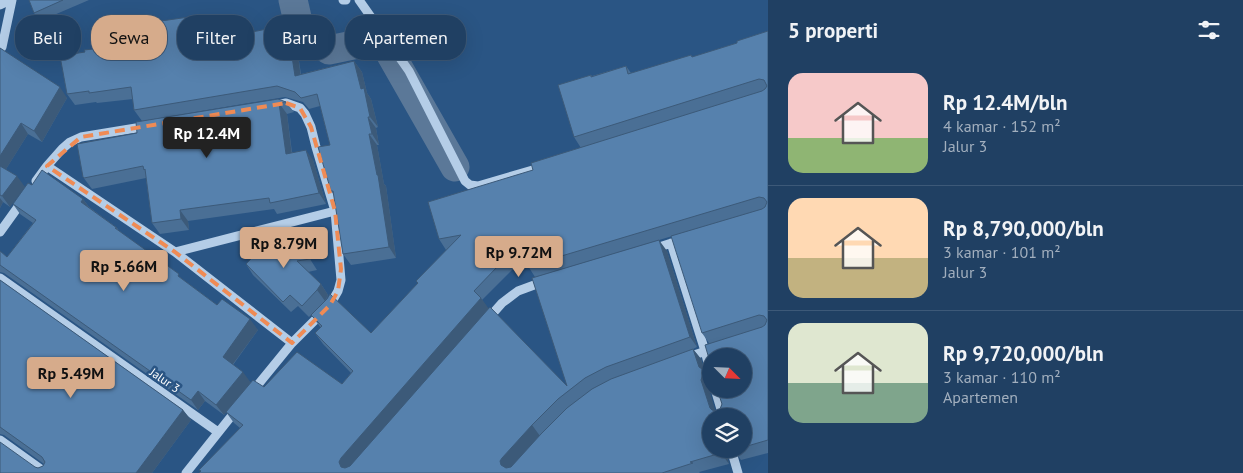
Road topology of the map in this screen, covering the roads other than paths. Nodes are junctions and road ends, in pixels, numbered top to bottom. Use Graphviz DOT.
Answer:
graph roads {
  1 [pos="11,0"];
  2 [pos="359,0"];
  3 [pos="0,5"];
  4 [pos="0,50"];
  5 [pos="266,107"];
  6 [pos="159,124"];
  7 [pos="551,164"];
  8 [pos="47,166"];
  9 [pos="335,211"];
  10 [pos="0,232"];
  11 [pos="697,235"];
  12 [pos="671,243"];
  13 [pos="174,252"];
  14 [pos="642,252"];
  15 [pos="0,278"];
  16 [pos="556,278"];
  17 [pos="482,326"];
  18 [pos="292,343"];
  19 [pos="723,346"];
  20 [pos="704,348"];
  21 [pos="716,348"];
  22 [pos="702,352"];
  23 [pos="678,361"];
  24 [pos="218,432"];
  25 [pos="0,440"];
  26 [pos="734,458"];
  27 [pos="46,473"];
  28 [pos="186,473"];
  29 [pos="738,473"];
  1 -- 3 [label="street"];
  1 -- 4 [label="street"];
  2 -- 7 [label="street"];
  5 -- 9 [label="street"];
  6 -- 8 [label="street"];
  8 -- 10 [label="street"];
  8 -- 13 [label="street"];
  9 -- 13 [label="street"];
  9 -- 18 [label="street"];
  11 -- 12 [label="street"];
  12 -- 14 [label="street"];
  12 -- 20 [label="street"];
  13 -- 18 [label="street"];
  15 -- 24 [label="street, Jalur 3"];
  16 -- 17 [label="street"];
  18 -- 24 [label="street"];
  19 -- 21 [label="street"];
  22 -- 23 [label="street"];
  24 -- 28 [label="street"];
  25 -- 27 [label="street"];
  26 -- 29 [label="street"];
}
